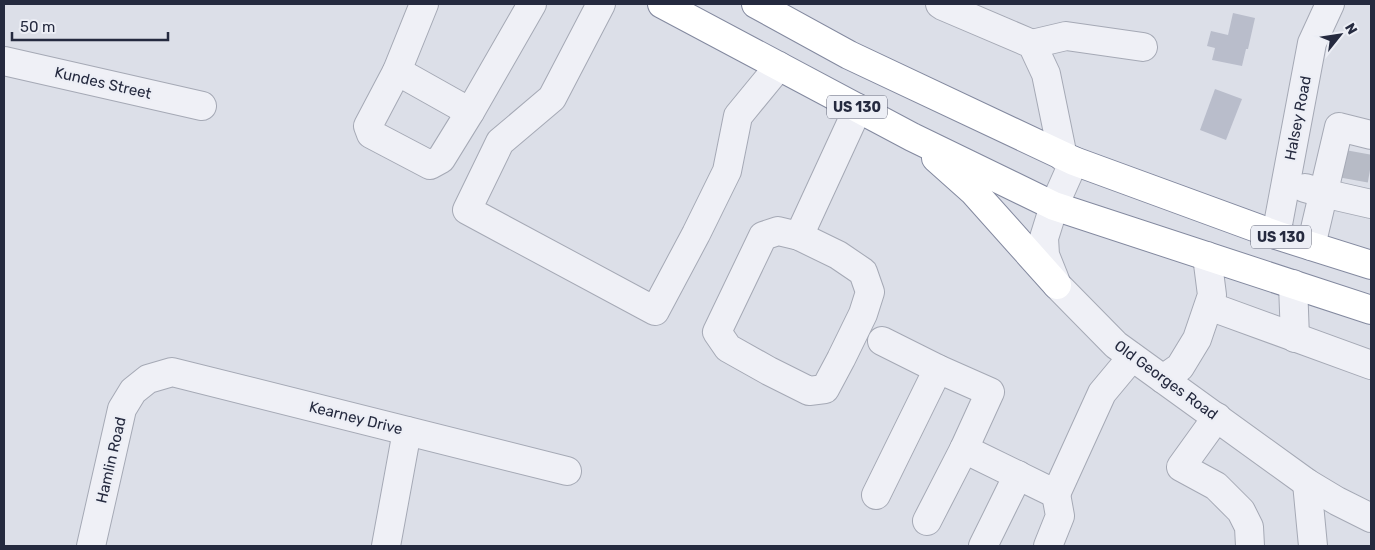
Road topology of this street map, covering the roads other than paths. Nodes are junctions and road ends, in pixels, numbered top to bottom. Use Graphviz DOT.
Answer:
graph roads {
  1 [pos="424,4"];
  2 [pos="532,4"];
  3 [pos="601,4"];
  4 [pos="662,4"];
  5 [pos="756,4"];
  6 [pos="940,4"];
  7 [pos="1330,4"];
  8 [pos="1032,44"];
  9 [pos="1143,46"];
  10 [pos="4,61"];
  11 [pos="779,66"];
  12 [pos="397,71"];
  13 [pos="202,106"];
  14 [pos="858,108"];
  15 [pos="470,112"];
  16 [pos="912,137"];
  17 [pos="1360,140"];
  18 [pos="1068,159"];
  19 [pos="1286,183"];
  20 [pos="1346,192"];
  21 [pos="1054,206"];
  22 [pos="1276,235"];
  23 [pos="799,236"];
  24 [pos="1311,246"];
  25 [pos="1207,256"];
  26 [pos="1371,265"];
  27 [pos="1293,284"];
  28 [pos="1057,285"];
  29 [pos="1208,306"];
  30 [pos="1371,310"];
  31 [pos="1295,338"];
  32 [pos="882,341"];
  33 [pos="1132,357"];
  34 [pos="1371,365"];
  35 [pos="938,369"];
  36 [pos="1163,379"];
  37 [pos="145,381"];
  38 [pos="1217,417"];
  39 [pos="407,431"];
  40 [pos="964,449"];
  41 [pos="567,472"];
  42 [pos="1018,476"];
  43 [pos="1307,483"];
  44 [pos="876,494"];
  45 [pos="1056,494"];
  46 [pos="1371,518"];
  47 [pos="927,521"];
  48 [pos="91,546"];
  49 [pos="386,546"];
  50 [pos="983,546"];
  51 [pos="1048,546"];
  52 [pos="1250,546"];
  53 [pos="1313,546"];
  1 -- 12 [label="street"];
  2 -- 15 [label="street"];
  3 -- 11 [label="street"];
  4 -- 11 [label="highway, US 130"];
  5 -- 18 [label="highway, US 130"];
  6 -- 8 [label="street"];
  7 -- 19 [label="street, Halsey Road"];
  8 -- 9 [label="street"];
  8 -- 18 [label="street"];
  10 -- 13 [label="street, Kundes Street"];
  11 -- 14 [label="highway, US 130"];
  12 -- 15 [label="street"];
  12 -- 15 [label="street"];
  14 -- 16 [label="highway, US 130"];
  14 -- 23 [label="street"];
  16 -- 21 [label="highway, US 130"];
  16 -- 28 [label="highway"];
  17 -- 20 [label="street"];
  18 -- 21 [label="street, Old Georges Road"];
  18 -- 22 [label="highway, US 130"];
  19 -- 20 [label="street"];
  19 -- 22 [label="street, Halsey Road"];
  20 -- 24 [label="street"];
  21 -- 25 [label="highway, US 130"];
  21 -- 28 [label="street, Old Georges Road"];
  22 -- 24 [label="highway, US 130"];
  23 -- 23 [label="street"];
  24 -- 26 [label="highway, US 130"];
  25 -- 27 [label="highway, US 130"];
  25 -- 29 [label="street"];
  27 -- 30 [label="highway, US 130"];
  27 -- 31 [label="street"];
  28 -- 33 [label="street, Old Georges Road"];
  29 -- 31 [label="street"];
  29 -- 36 [label="street"];
  31 -- 34 [label="street"];
  32 -- 35 [label="street"];
  33 -- 36 [label="street, Old Georges Road"];
  33 -- 45 [label="street"];
  35 -- 40 [label="street"];
  35 -- 44 [label="street"];
  36 -- 38 [label="street, Old Georges Road"];
  37 -- 39 [label="street, Kearney Drive"];
  37 -- 48 [label="street, Hamlin Road"];
  38 -- 43 [label="street, Old Georges Road"];
  38 -- 52 [label="street"];
  39 -- 41 [label="street, Kearney Drive"];
  39 -- 49 [label="street"];
  40 -- 42 [label="street"];
  40 -- 47 [label="street"];
  42 -- 45 [label="street"];
  42 -- 50 [label="street"];
  43 -- 46 [label="street, Old Georges Road"];
  43 -- 53 [label="street"];
  45 -- 51 [label="street"];
}
